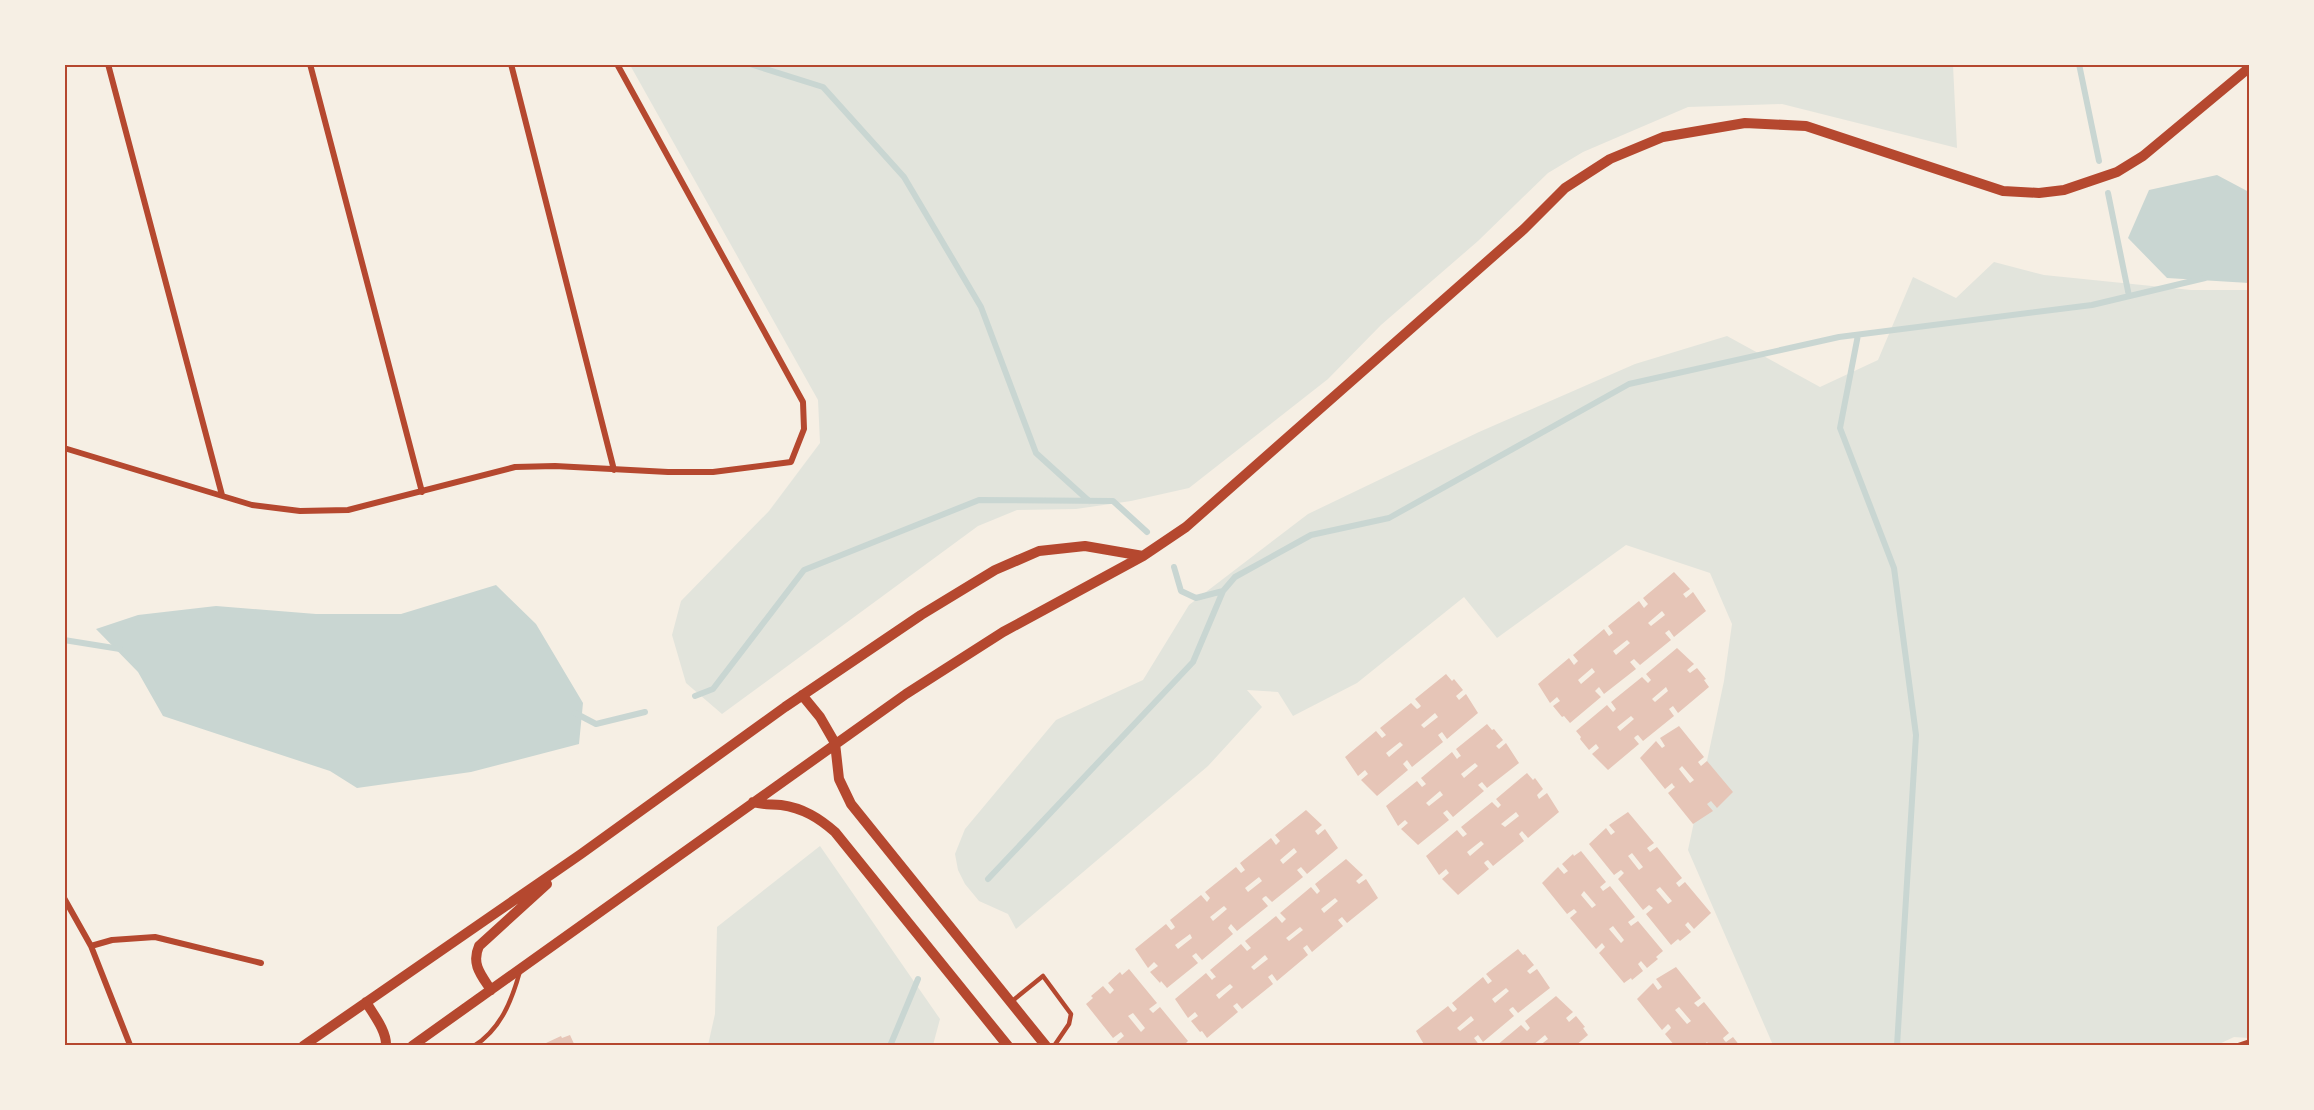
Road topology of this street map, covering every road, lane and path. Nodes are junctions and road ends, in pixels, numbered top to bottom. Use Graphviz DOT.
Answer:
graph roads {
  1 [pos="108,64"];
  2 [pos="310,64"];
  3 [pos="511,64"];
  4 [pos="616,64"];
  5 [pos="2250,67"];
  6 [pos="64,448"];
  7 [pos="614,470"];
  8 [pos="422,492"];
  9 [pos="222,495"];
  10 [pos="1143,556"];
  11 [pos="802,695"];
  12 [pos="835,743"];
  13 [pos="753,802"];
  14 [pos="581,854"];
  15 [pos="64,898"];
  16 [pos="91,946"];
  17 [pos="261,963"];
  18 [pos="520,969"];
  19 [pos="491,990"];
  20 [pos="366,1002"];
  21 [pos="1011,1002"];
  22 [pos="2250,1042"];
  23 [pos="130,1045"];
  24 [pos="303,1046"];
  25 [pos="386,1046"];
  26 [pos="412,1046"];
  27 [pos="474,1046"];
  28 [pos="1008,1046"];
  29 [pos="1046,1046"];
  30 [pos="1054,1046"];
  31 [pos="2238,1046"];
  1 -- 9 [label="street"];
  2 -- 8 [label="street"];
  3 -- 7 [label="street"];
  4 -- 7 [label="street"];
  5 -- 10 [label="street"];
  6 -- 9 [label="street"];
  7 -- 8 [label="street"];
  8 -- 9 [label="street"];
  10 -- 11 [label="street"];
  10 -- 12 [label="street"];
  11 -- 12 [label="street"];
  11 -- 14 [label="street"];
  12 -- 13 [label="street"];
  12 -- 21 [label="street"];
  13 -- 18 [label="street"];
  13 -- 28 [label="street"];
  14 -- 19 [label="street"];
  14 -- 20 [label="street"];
  15 -- 16 [label="street"];
  16 -- 17 [label="street"];
  16 -- 23 [label="street"];
  18 -- 19 [label="street"];
  18 -- 27 [label="lane"];
  19 -- 26 [label="street"];
  20 -- 24 [label="street"];
  20 -- 25 [label="street"];
  21 -- 29 [label="street"];
  21 -- 30 [label="lane"];
  22 -- 31 [label="street"];
}
